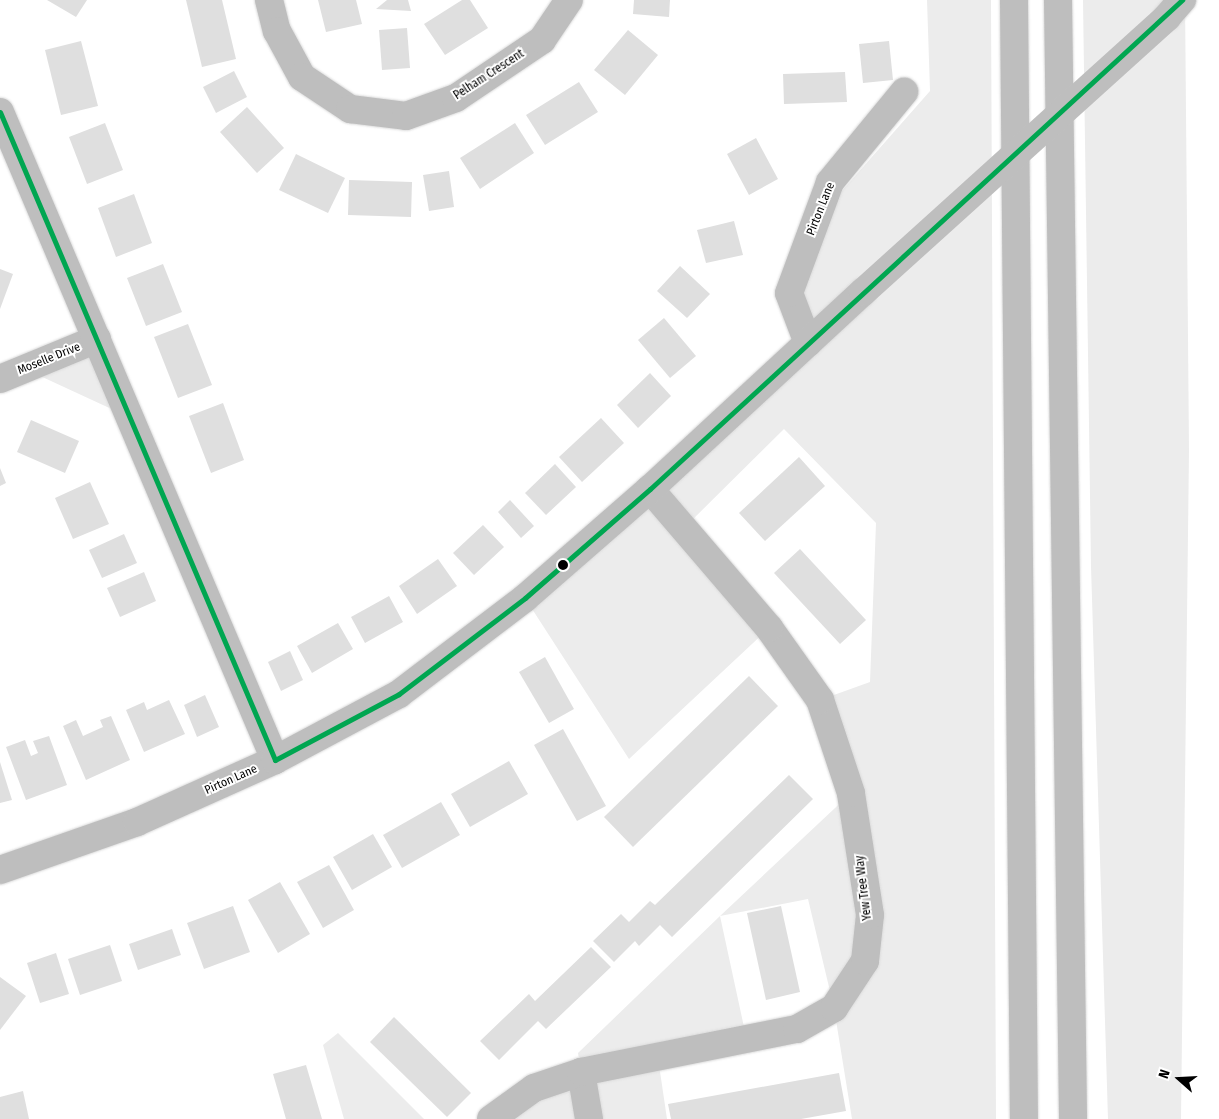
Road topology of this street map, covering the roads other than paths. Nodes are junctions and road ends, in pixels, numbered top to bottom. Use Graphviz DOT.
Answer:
graph roads {
  1 [pos="269,0"];
  2 [pos="569,0"];
  3 [pos="1014,0"];
  4 [pos="1058,0"];
  5 [pos="1175,9"];
  6 [pos="904,92"];
  7 [pos="0,112"];
  8 [pos="97,339"];
  9 [pos="808,343"];
  10 [pos="0,379"];
  11 [pos="650,489"];
  12 [pos="275,760"];
  13 [pos="0,870"];
  14 [pos="581,1072"];
  15 [pos="492,1119"];
  16 [pos="589,1119"];
  17 [pos="1024,1119"];
  18 [pos="1073,1119"];
  1 -- 2 [label="main road, Pelham Crescent"];
  3 -- 17 [label="main road"];
  4 -- 18 [label="main road"];
  5 -- 9 [label="main road, Pirton Lane, bridge"];
  6 -- 9 [label="main road, Pirton Lane"];
  7 -- 8 [label="main road"];
  8 -- 10 [label="main road, Moselle Drive"];
  8 -- 12 [label="main road"];
  9 -- 11 [label="main road, Pirton Lane"];
  11 -- 12 [label="main road, Pirton Lane"];
  11 -- 14 [label="main road, Yew Tree Way"];
  12 -- 13 [label="main road, Pirton Lane"];
  14 -- 15 [label="main road, Yew Tree Way"];
  14 -- 16 [label="main road"];
}
